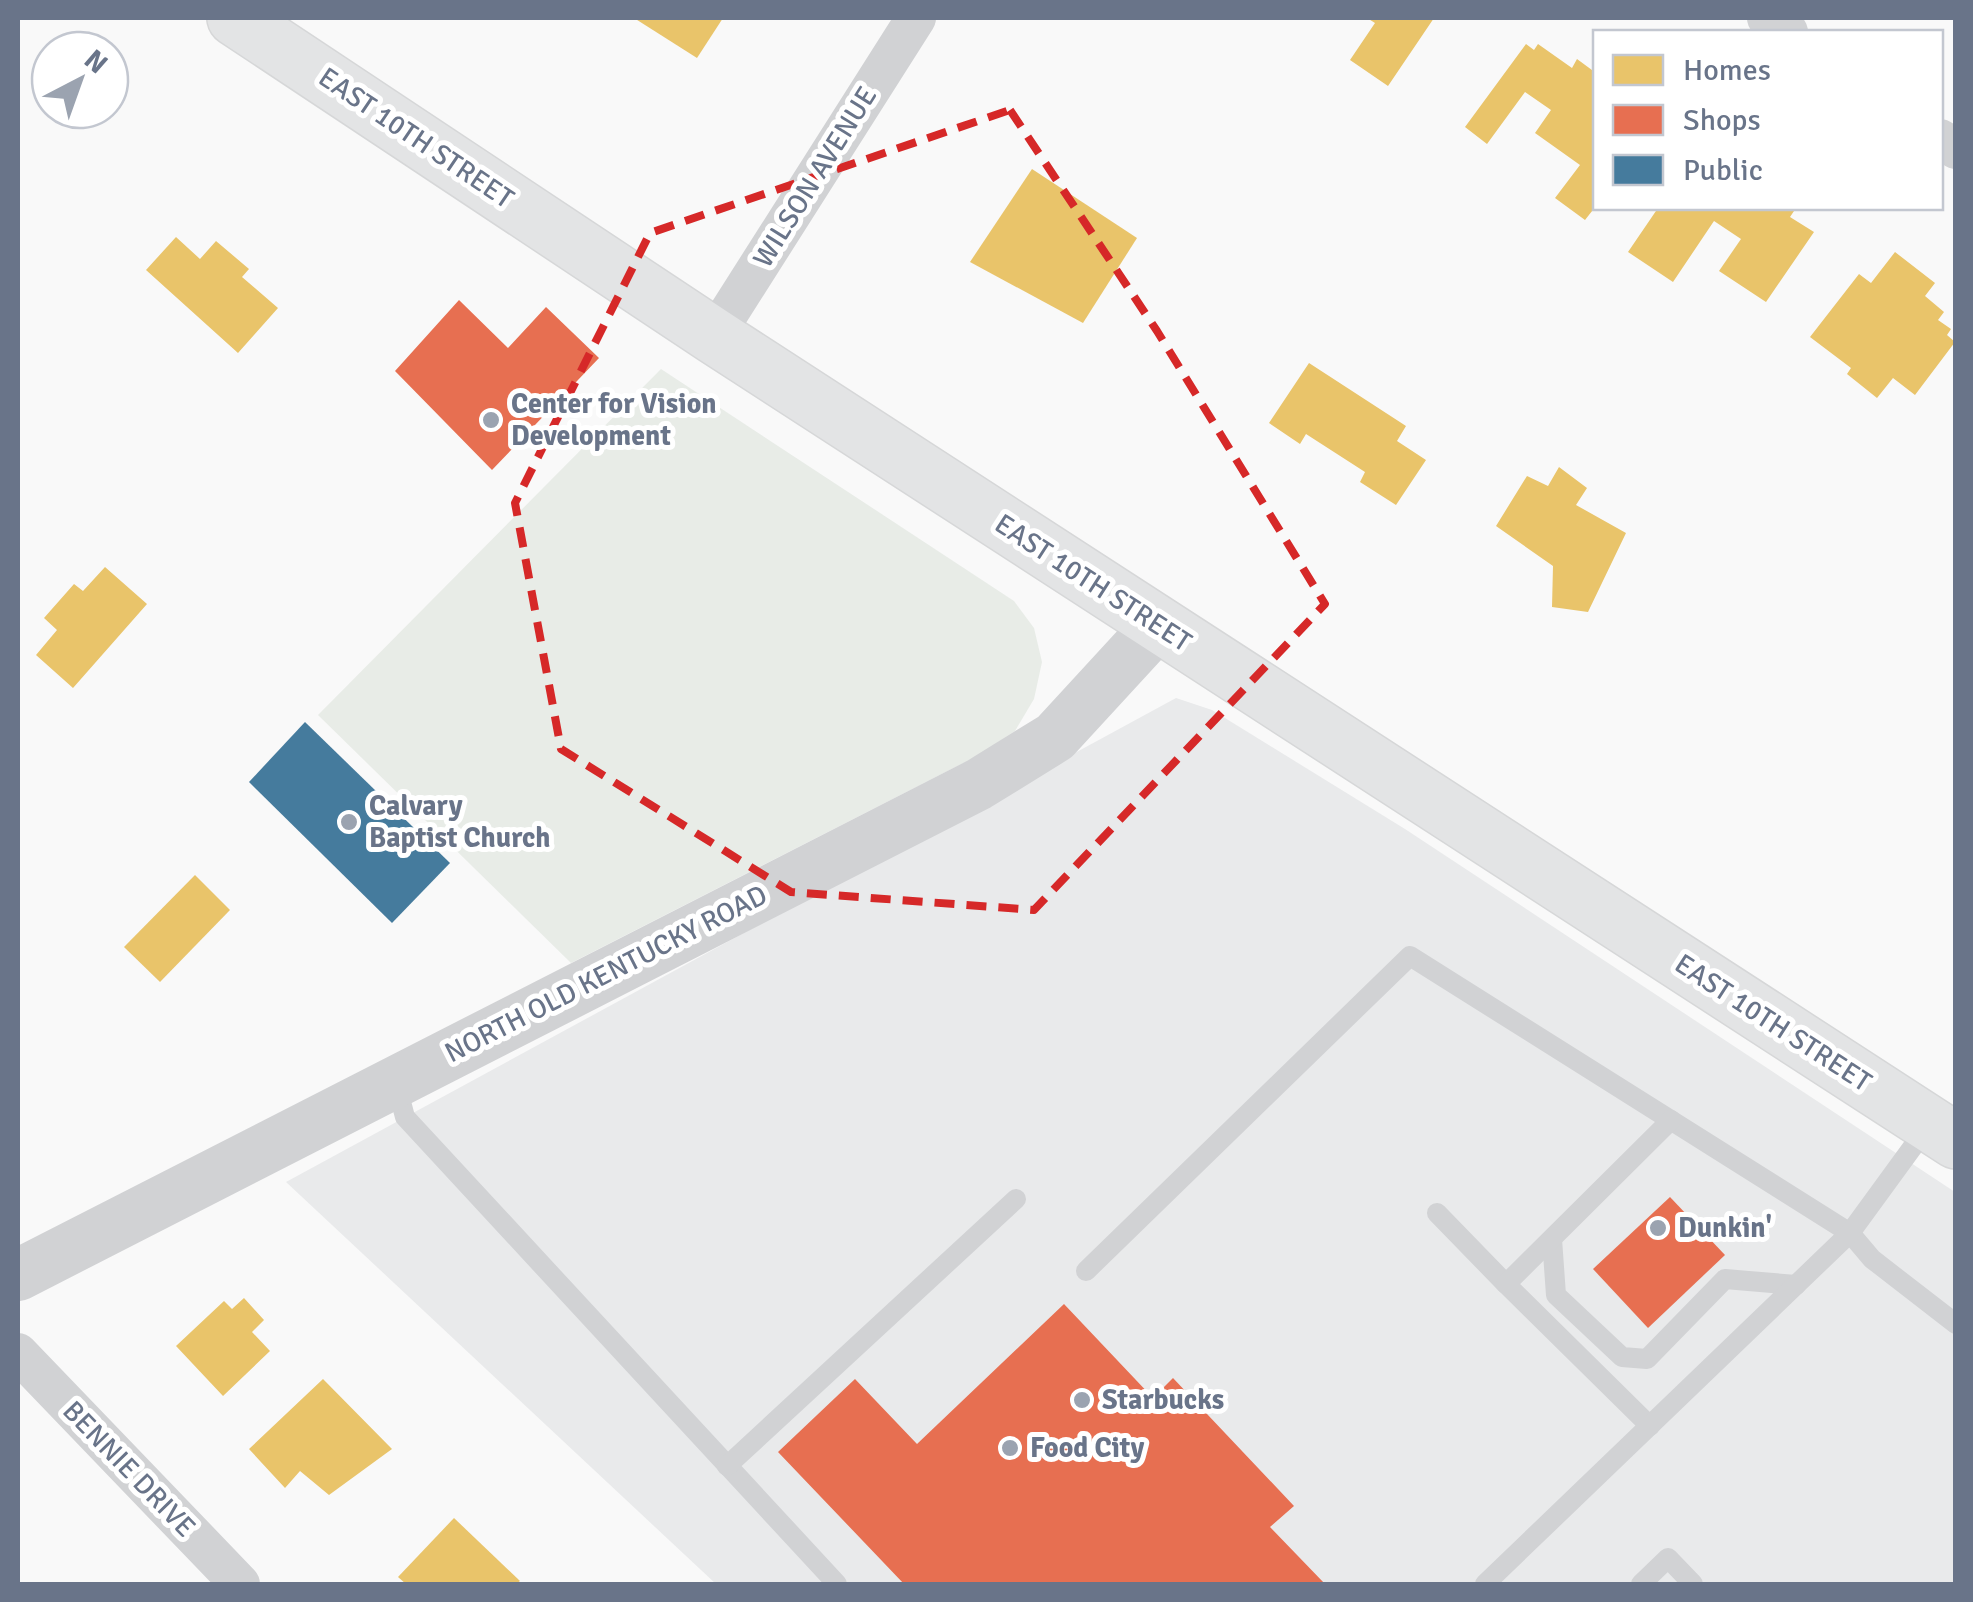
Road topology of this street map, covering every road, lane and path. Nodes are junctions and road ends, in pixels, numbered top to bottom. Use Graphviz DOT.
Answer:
graph roads {
  1 [pos="235,18"];
  2 [pos="916,18"];
  3 [pos="714,336"];
  4 [pos="1158,624"];
  5 [pos="396,1082"];
  6 [pos="1671,1120"];
  7 [pos="1943,1132"];
  8 [pos="1016,1200"];
  9 [pos="1437,1213"];
  10 [pos="1850,1232"];
  11 [pos="1552,1239"];
  12 [pos="1086,1272"];
  13 [pos="18,1274"];
  14 [pos="1506,1284"];
  15 [pos="1796,1286"];
  16 [pos="1956,1324"];
  17 [pos="18,1353"];
  18 [pos="1650,1426"];
  19 [pos="727,1466"];
  20 [pos="240,1584"];
  21 [pos="837,1584"];
  22 [pos="1485,1584"];
  23 [pos="1641,1584"];
  24 [pos="1693,1584"];
  1 -- 3 [label="main road, EAST 10TH STREET"];
  2 -- 3 [label="street, WILSON AVENUE"];
  3 -- 4 [label="main road, EAST 10TH STREET"];
  4 -- 5 [label="street, NORTH OLD KENTUCKY ROAD"];
  4 -- 7 [label="main road, EAST 10TH STREET"];
  5 -- 13 [label="street, NORTH OLD KENTUCKY ROAD"];
  5 -- 19 [label="lane"];
  6 -- 10 [label="lane"];
  6 -- 11 [label="lane"];
  6 -- 12 [label="lane"];
  7 -- 10 [label="lane"];
  8 -- 19 [label="lane"];
  9 -- 14 [label="lane"];
  10 -- 15 [label="lane"];
  10 -- 16 [label="lane"];
  11 -- 14 [label="lane"];
  11 -- 15 [label="lane"];
  14 -- 18 [label="lane"];
  15 -- 18 [label="lane"];
  17 -- 20 [label="street, BENNIE DRIVE"];
  18 -- 22 [label="lane"];
  19 -- 21 [label="lane"];
  23 -- 24 [label="lane"];
}
